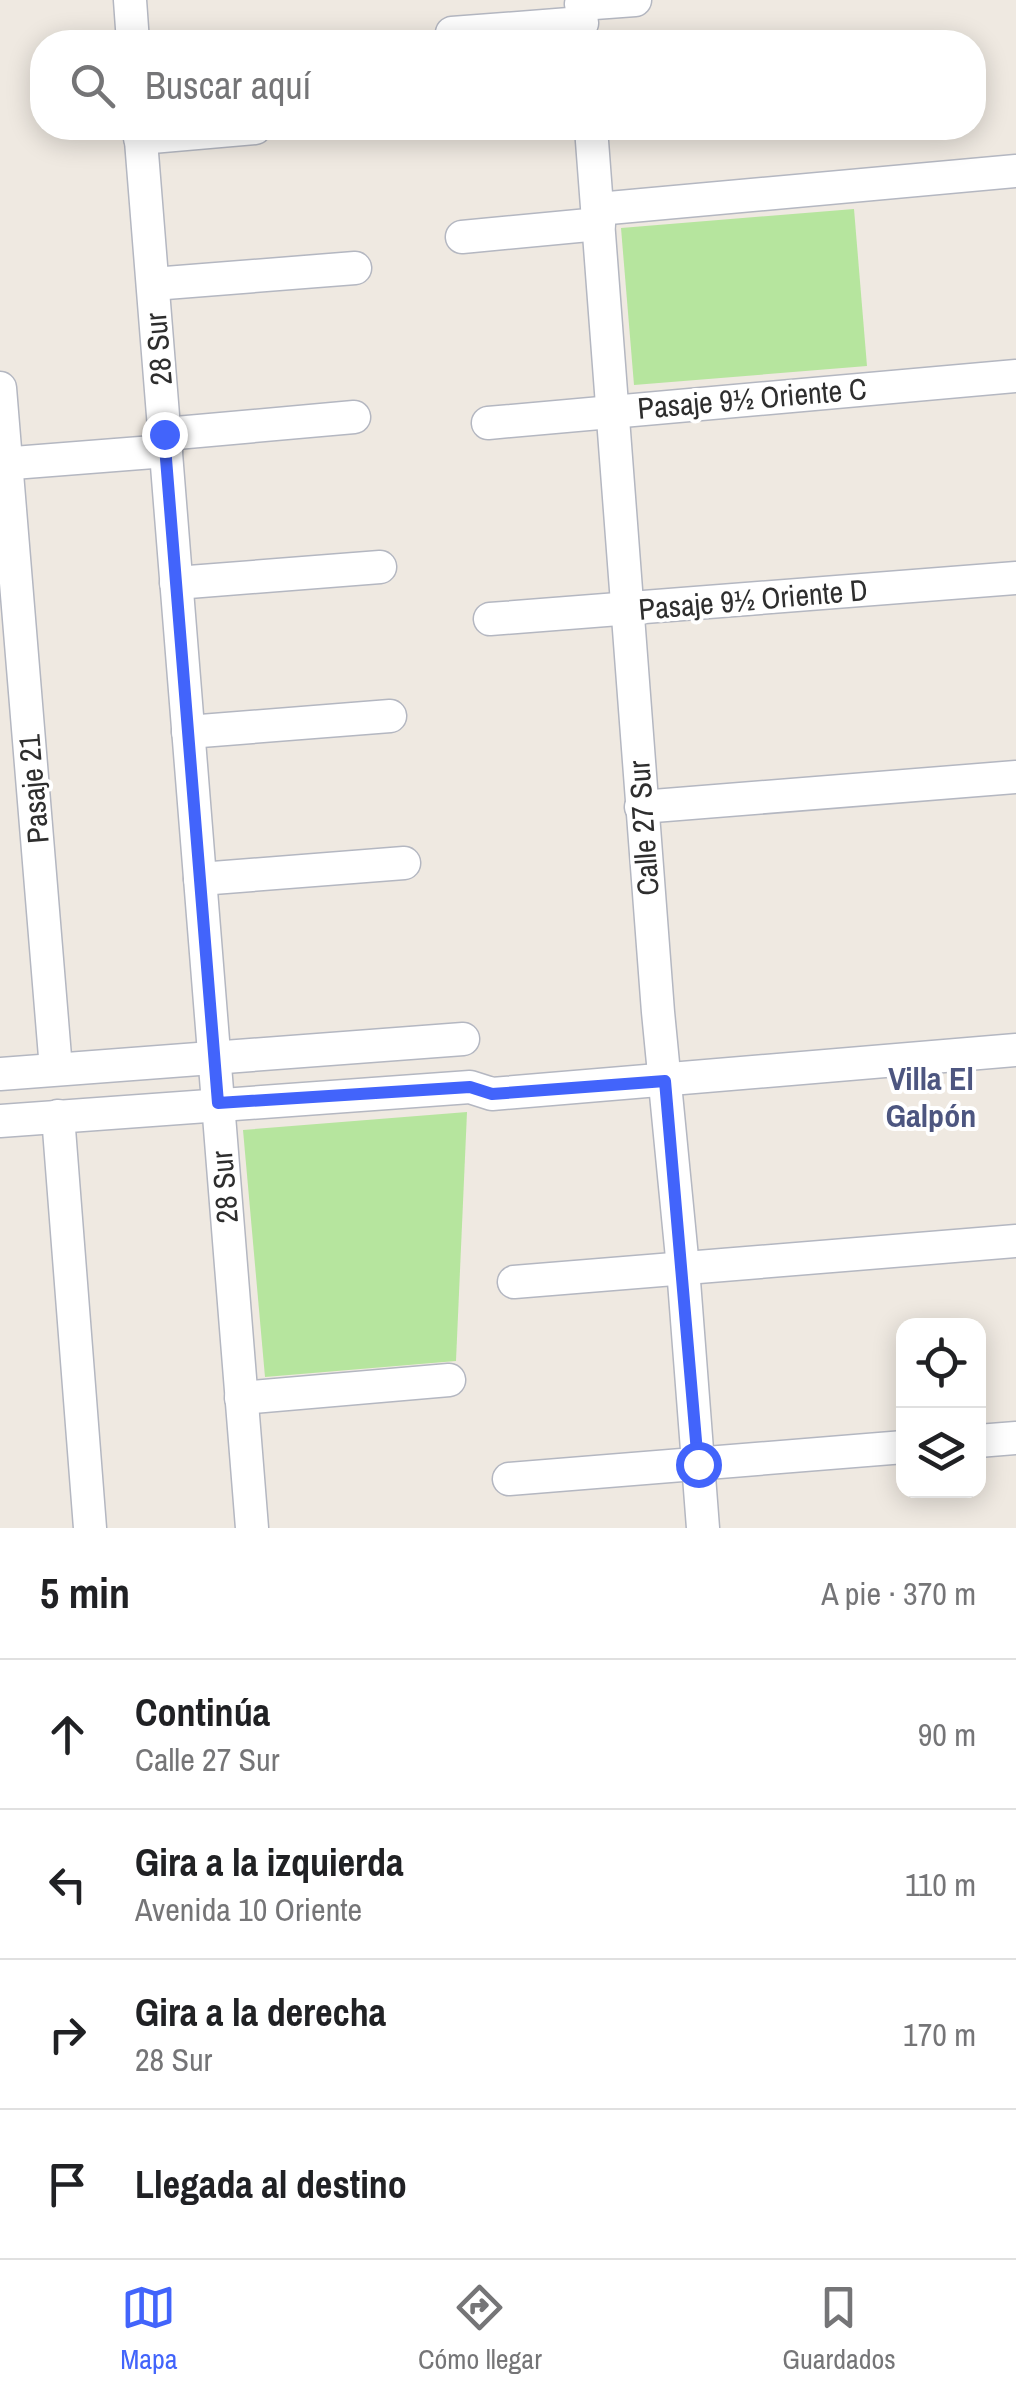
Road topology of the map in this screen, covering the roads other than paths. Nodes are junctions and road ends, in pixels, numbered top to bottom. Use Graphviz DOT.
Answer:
graph roads {
  1 [pos="130,0"];
  2 [pos="635,0"];
  3 [pos="582,17"];
  4 [pos="132,30"];
  5 [pos="483,30"];
  6 [pos="141,140"];
  7 [pos="592,140"];
  8 [pos="1016,171"];
  9 [pos="598,216"];
  10 [pos="462,237"];
  11 [pos="354,268"];
  12 [pos="152,284"];
  13 [pos="1016,376"];
  14 [pos="0,388"];
  15 [pos="614,410"];
  16 [pos="354,417"];
  17 [pos="488,424"];
  18 [pos="165,442"];
  19 [pos="3,464"];
  20 [pos="380,567"];
  21 [pos="1016,578"];
  22 [pos="176,583"];
  23 [pos="627,609"];
  24 [pos="490,619"];
  25 [pos="390,716"];
  26 [pos="188,732"];
  27 [pos="1016,777"];
  28 [pos="642,807"];
  29 [pos="404,863"];
  30 [pos="200,880"];
  31 [pos="463,1039"];
  32 [pos="1016,1050"];
  33 [pos="214,1057"];
  34 [pos="56,1069"];
  35 [pos="0,1074"];
  36 [pos="665,1081"];
  37 [pos="218,1103"];
  38 [pos="58,1116"];
  39 [pos="0,1121"];
  40 [pos="1016,1240"];
  41 [pos="683,1268"];
  42 [pos="514,1282"];
  43 [pos="450,1380"];
  44 [pos="242,1398"];
  45 [pos="1016,1438"];
  46 [pos="986,1441"];
  47 [pos="896,1449"];
  48 [pos="698,1464"];
  49 [pos="509,1479"];
  50 [pos="90,1528"];
  51 [pos="252,1528"];
  52 [pos="703,1528"];
  1 -- 4 [label="street"];
  2 -- 3 [label="street"];
  3 -- 5 [label="street"];
  6 -- 12 [label="street, 28 Sur"];
  7 -- 9 [label="street, Calle 27 Sur"];
  8 -- 9 [label="street"];
  9 -- 10 [label="street"];
  9 -- 15 [label="street, Calle 27 Sur"];
  11 -- 12 [label="street"];
  12 -- 18 [label="street, 28 Sur"];
  13 -- 15 [label="street, Pasaje 9½ Oriente C"];
  14 -- 19 [label="street, Pasaje 21"];
  15 -- 17 [label="street, Pasaje 9½ Oriente C"];
  15 -- 23 [label="street, Calle 27 Sur"];
  16 -- 18 [label="street"];
  18 -- 19 [label="street"];
  18 -- 22 [label="street, 28 Sur"];
  19 -- 34 [label="street, Pasaje 21"];
  20 -- 22 [label="street"];
  21 -- 23 [label="street, Pasaje 9½ Oriente D"];
  22 -- 26 [label="street, 28 Sur"];
  23 -- 24 [label="street, Pasaje 9½ Oriente D"];
  23 -- 28 [label="street, Calle 27 Sur"];
  25 -- 26 [label="street"];
  26 -- 30 [label="street, 28 Sur"];
  27 -- 28 [label="street"];
  28 -- 36 [label="street, Calle 27 Sur"];
  29 -- 30 [label="street"];
  30 -- 33 [label="street, 28 Sur"];
  31 -- 33 [label="street"];
  32 -- 36 [label="street"];
  33 -- 34 [label="street"];
  33 -- 37 [label="street, 28 Sur"];
  34 -- 35 [label="street"];
  36 -- 37 [label="street"];
  36 -- 41 [label="street, Calle 27 Sur"];
  37 -- 38 [label="street"];
  37 -- 44 [label="street, 28 Sur"];
  38 -- 39 [label="street"];
  38 -- 50 [label="street"];
  40 -- 41 [label="street"];
  41 -- 42 [label="street"];
  41 -- 48 [label="street, Calle 27 Sur"];
  43 -- 44 [label="street"];
  44 -- 51 [label="street, 28 Sur"];
  45 -- 46 [label="street"];
  47 -- 48 [label="street"];
  48 -- 49 [label="street"];
  48 -- 52 [label="street, Calle 27 Sur"];
}
